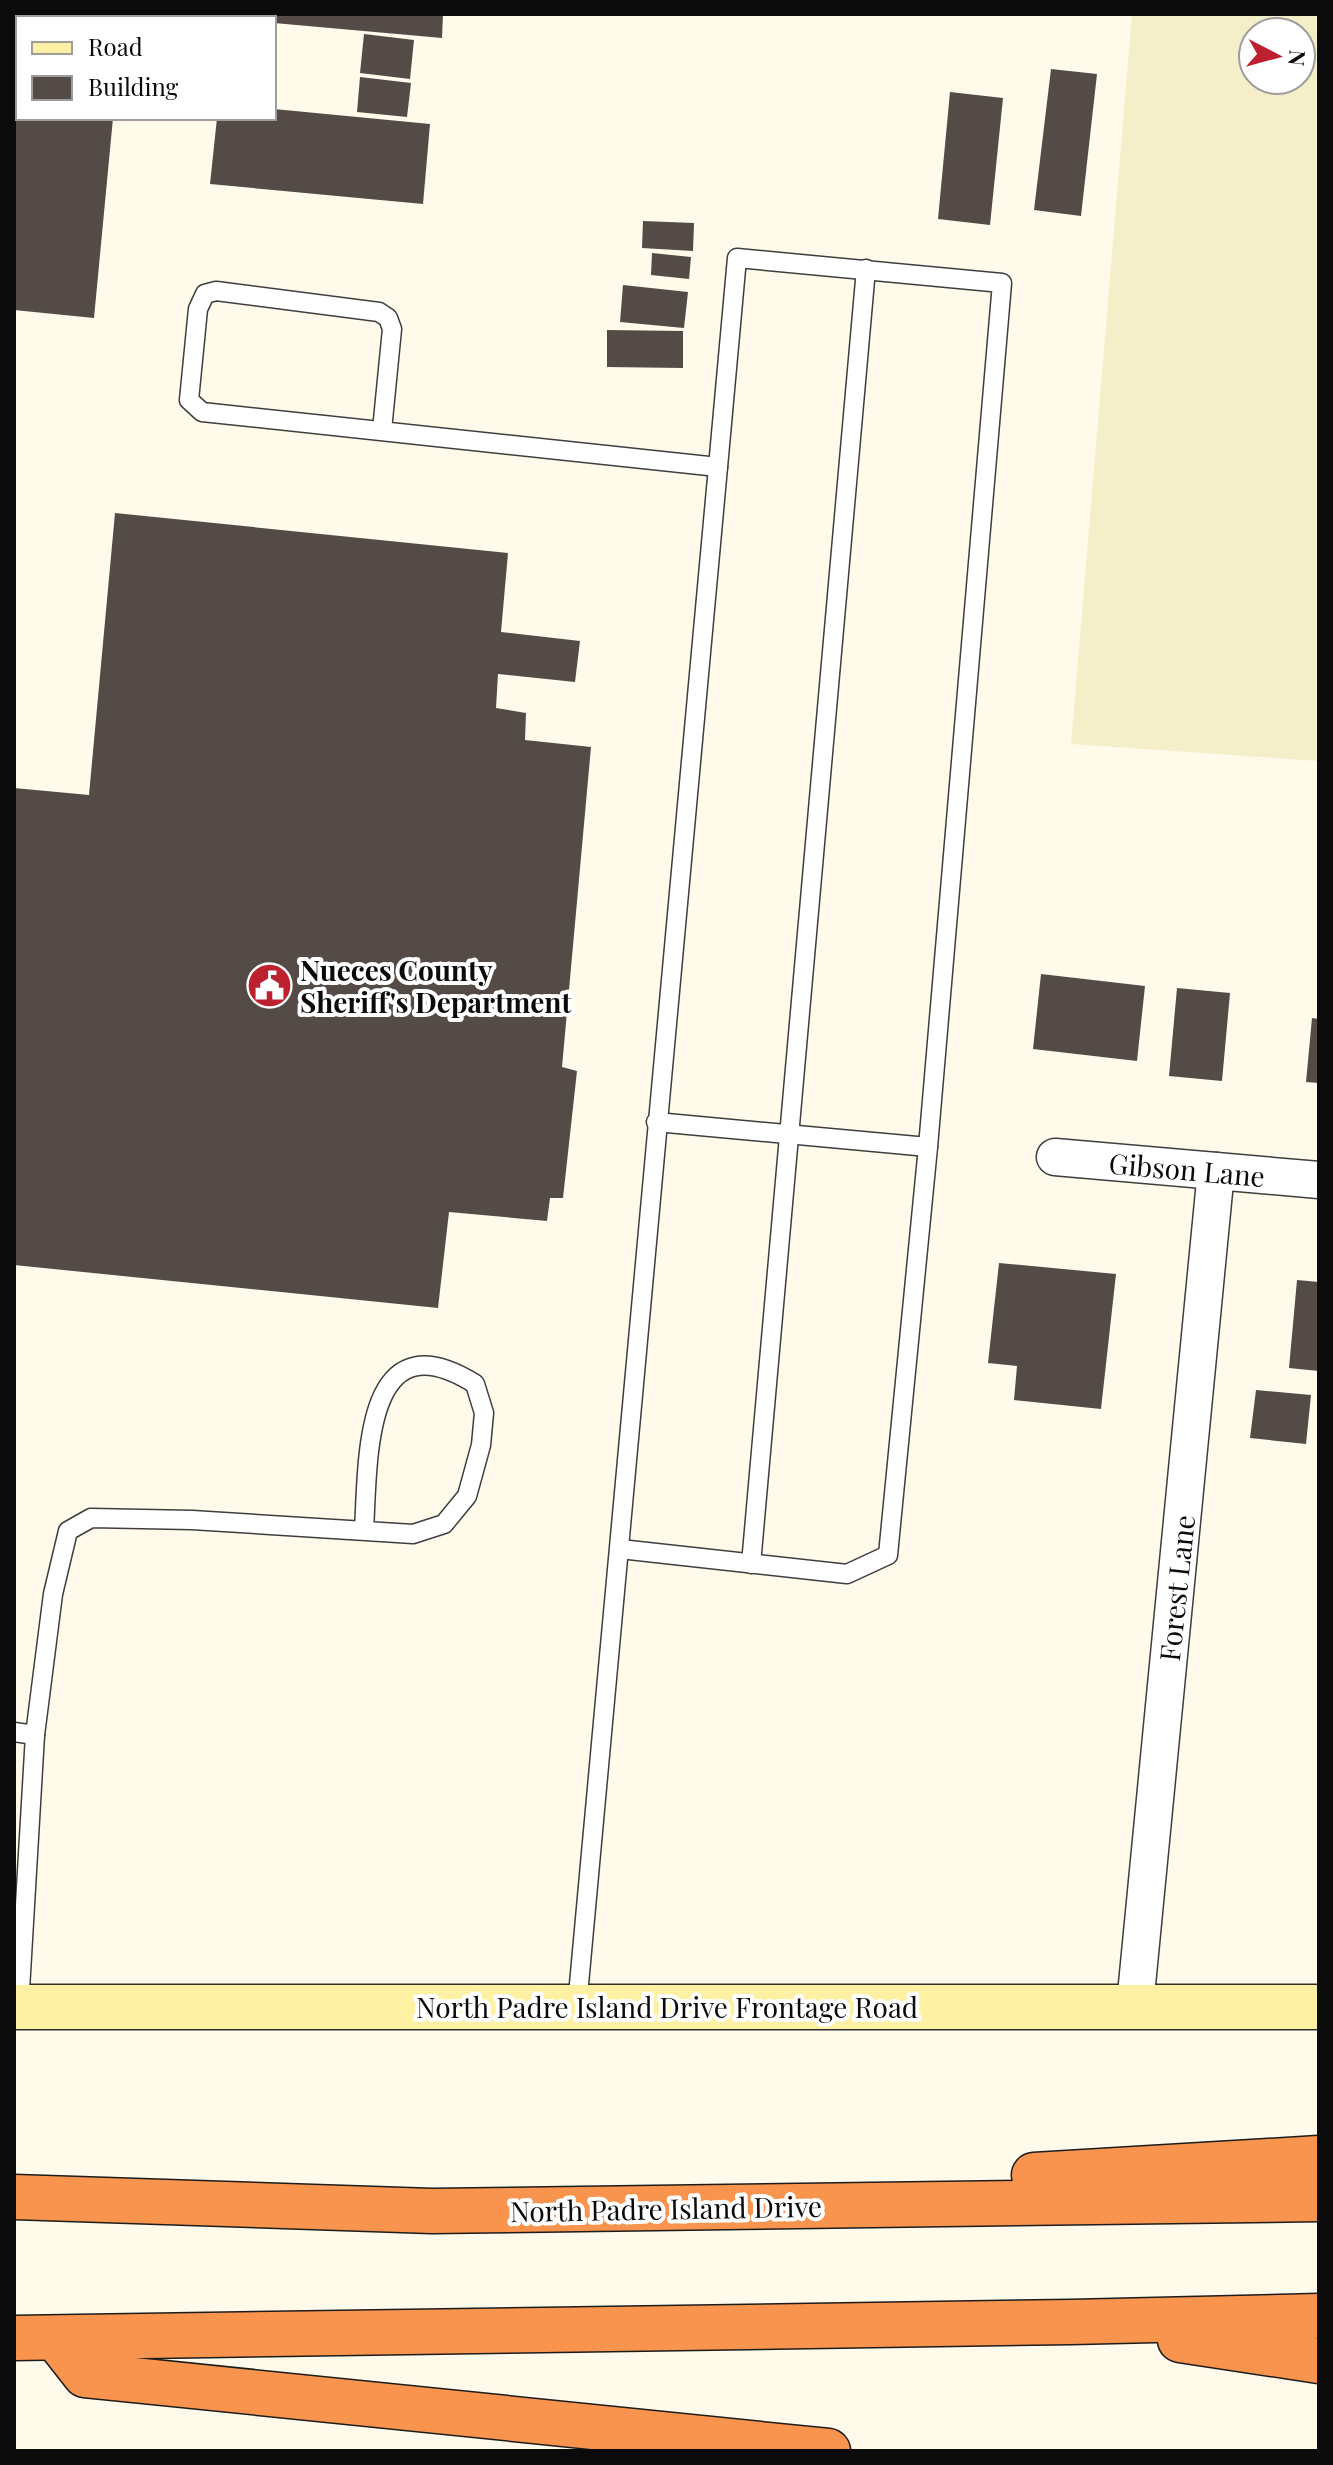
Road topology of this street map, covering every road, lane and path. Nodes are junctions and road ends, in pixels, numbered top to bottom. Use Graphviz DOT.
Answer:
graph roads {
  1 [pos="866,269"];
  2 [pos="382,430"];
  3 [pos="718,467"];
  4 [pos="656,1122"];
  5 [pos="789,1135"];
  6 [pos="928,1147"];
  7 [pos="1055,1157"];
  8 [pos="1216,1171"];
  9 [pos="1319,1180"];
  10 [pos="364,1531"];
  11 [pos="620,1549"];
  12 [pos="751,1564"];
  13 [pos="14,1732"];
  14 [pos="35,1735"];
  15 [pos="1135,2005"];
  16 [pos="577,2006"];
  17 [pos="17,2007"];
  18 [pos="1319,2007"];
  19 [pos="1319,2158"];
  20 [pos="14,2197"];
  21 [pos="1319,2199"];
  22 [pos="432,2211"];
  23 [pos="1319,2316"];
  24 [pos="1071,2322"];
  25 [pos="35,2338"];
  26 [pos="1319,2361"];
  27 [pos="828,2451"];
  1 -- 3 [label="lane"];
  1 -- 5 [label="lane"];
  1 -- 6 [label="lane"];
  2 -- 2 [label="lane"];
  2 -- 3 [label="lane"];
  3 -- 4 [label="lane"];
  4 -- 5 [label="lane"];
  4 -- 11 [label="lane"];
  5 -- 6 [label="lane"];
  5 -- 12 [label="lane"];
  6 -- 12 [label="lane"];
  7 -- 8 [label="street, Gibson Lane"];
  8 -- 9 [label="street, Gibson Lane"];
  8 -- 15 [label="street, Forest Lane"];
  10 -- 10 [label="lane"];
  10 -- 14 [label="lane"];
  11 -- 12 [label="lane"];
  11 -- 16 [label="lane"];
  13 -- 14 [label="lane"];
  14 -- 17 [label="lane"];
  15 -- 16 [label="main road, North Padre Island Drive Frontage Road"];
  15 -- 18 [label="main road, North Padre Island Drive Frontage Road"];
  16 -- 17 [label="main road, North Padre Island Drive Frontage Road"];
  19 -- 22 [label="highway"];
  20 -- 22 [label="highway, North Padre Island Drive"];
  21 -- 22 [label="highway, North Padre Island Drive"];
  23 -- 24 [label="highway"];
  24 -- 25 [label="highway"];
  24 -- 26 [label="highway"];
  25 -- 27 [label="highway"];
}
